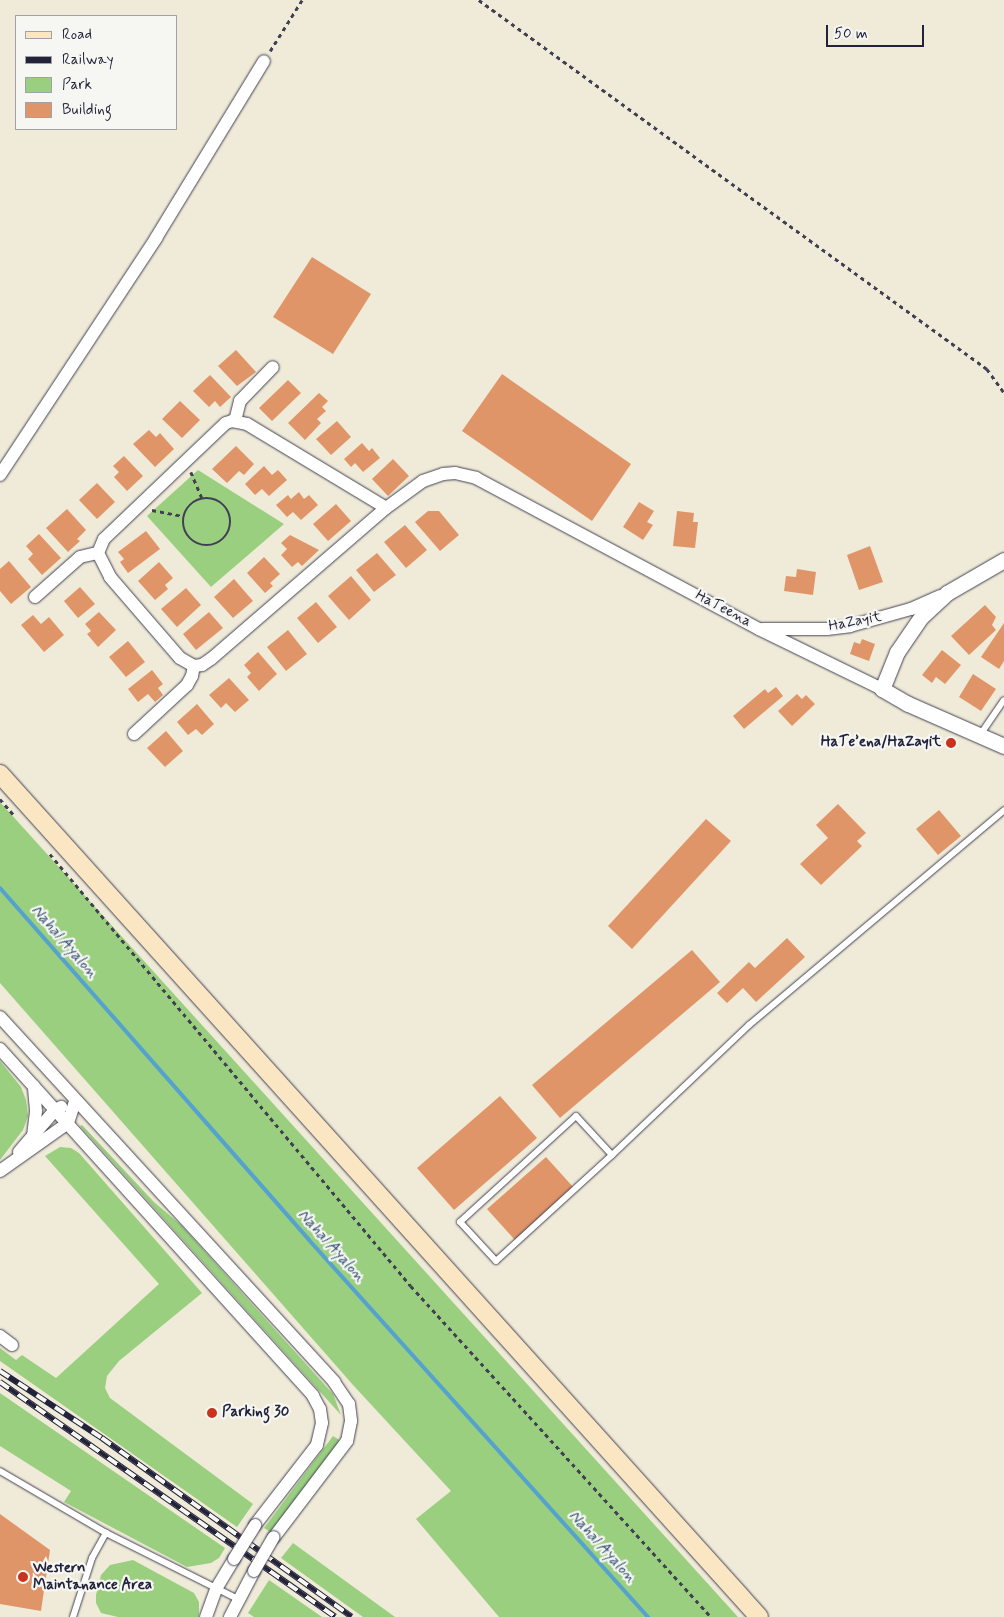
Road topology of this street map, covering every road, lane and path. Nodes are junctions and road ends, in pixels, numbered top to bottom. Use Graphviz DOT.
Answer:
graph roads {
  1 [pos="302,0"];
  2 [pos="478,0"];
  3 [pos="264,61"];
  4 [pos="272,367"];
  5 [pos="1004,392"];
  6 [pos="235,421"];
  7 [pos="187,461"];
  8 [pos="0,475"];
  9 [pos="202,498"];
  10 [pos="138,507"];
  11 [pos="386,508"];
  12 [pos="184,516"];
  13 [pos="98,553"];
  14 [pos="1004,560"];
  15 [pos="947,593"];
  16 [pos="35,597"];
  17 [pos="760,628"];
  18 [pos="194,666"];
  19 [pos="882,690"];
  20 [pos="1004,700"];
  21 [pos="134,734"];
  22 [pos="980,735"];
  23 [pos="1004,746"];
  24 [pos="0,774"];
  25 [pos="0,800"];
  26 [pos="1004,810"];
  27 [pos="18,818"];
  28 [pos="48,852"];
  29 [pos="0,1017"];
  30 [pos="0,1048"];
  31 [pos="34,1086"];
  32 [pos="76,1101"];
  33 [pos="55,1110"];
  34 [pos="68,1123"];
  35 [pos="33,1136"];
  36 [pos="612,1155"];
  37 [pos="11,1162"];
  38 [pos="0,1171"];
  39 [pos="0,1336"];
  40 [pos="12,1345"];
  41 [pos="0,1471"];
  42 [pos="106,1533"];
  43 [pos="216,1589"];
  44 [pos="238,1599"];
  45 [pos="73,1617"];
  46 [pos="206,1617"];
  47 [pos="230,1617"];
  48 [pos="711,1617"];
  49 [pos="759,1617"];
  1 -- 3 [label="path"];
  2 -- 5 [label="path"];
  3 -- 8 [label="street"];
  4 -- 6 [label="street"];
  6 -- 7 [label="street"];
  6 -- 11 [label="street"];
  7 -- 9 [label="path"];
  7 -- 10 [label="street"];
  9 -- 12 [label="path"];
  9 -- 12 [label="path"];
  10 -- 12 [label="path"];
  10 -- 13 [label="street"];
  11 -- 17 [label="street, HaTeena"];
  11 -- 18 [label="street"];
  13 -- 16 [label="street"];
  13 -- 18 [label="street"];
  14 -- 15 [label="street, HaZayit"];
  15 -- 17 [label="street, HaZayit"];
  15 -- 19 [label="street, HaZayit"];
  17 -- 19 [label="street, HaTeena"];
  18 -- 21 [label="street"];
  19 -- 22 [label="street, HaTeena"];
  20 -- 22 [label="lane"];
  22 -- 23 [label="street, HaTeena"];
  24 -- 49 [label="main road"];
  25 -- 27 [label="path"];
  26 -- 36 [label="lane"];
  28 -- 48 [label="path"];
  29 -- 32 [label="street"];
  30 -- 31 [label="street"];
  31 -- 33 [label="street"];
  31 -- 35 [label="street"];
  32 -- 33 [label="street"];
  32 -- 34 [label="street"];
  32 -- 44 [label="street, bridge"];
  33 -- 34 [label="street"];
  33 -- 35 [label="street"];
  34 -- 37 [label="street"];
  34 -- 43 [label="street, bridge"];
  35 -- 37 [label="street"];
  36 -- 36 [label="lane"];
  37 -- 38 [label="street"];
  39 -- 40 [label="street"];
  41 -- 42 [label="lane"];
  42 -- 43 [label="lane"];
  42 -- 45 [label="lane"];
  43 -- 44 [label="lane"];
  43 -- 46 [label="street"];
  44 -- 47 [label="street"];
}
